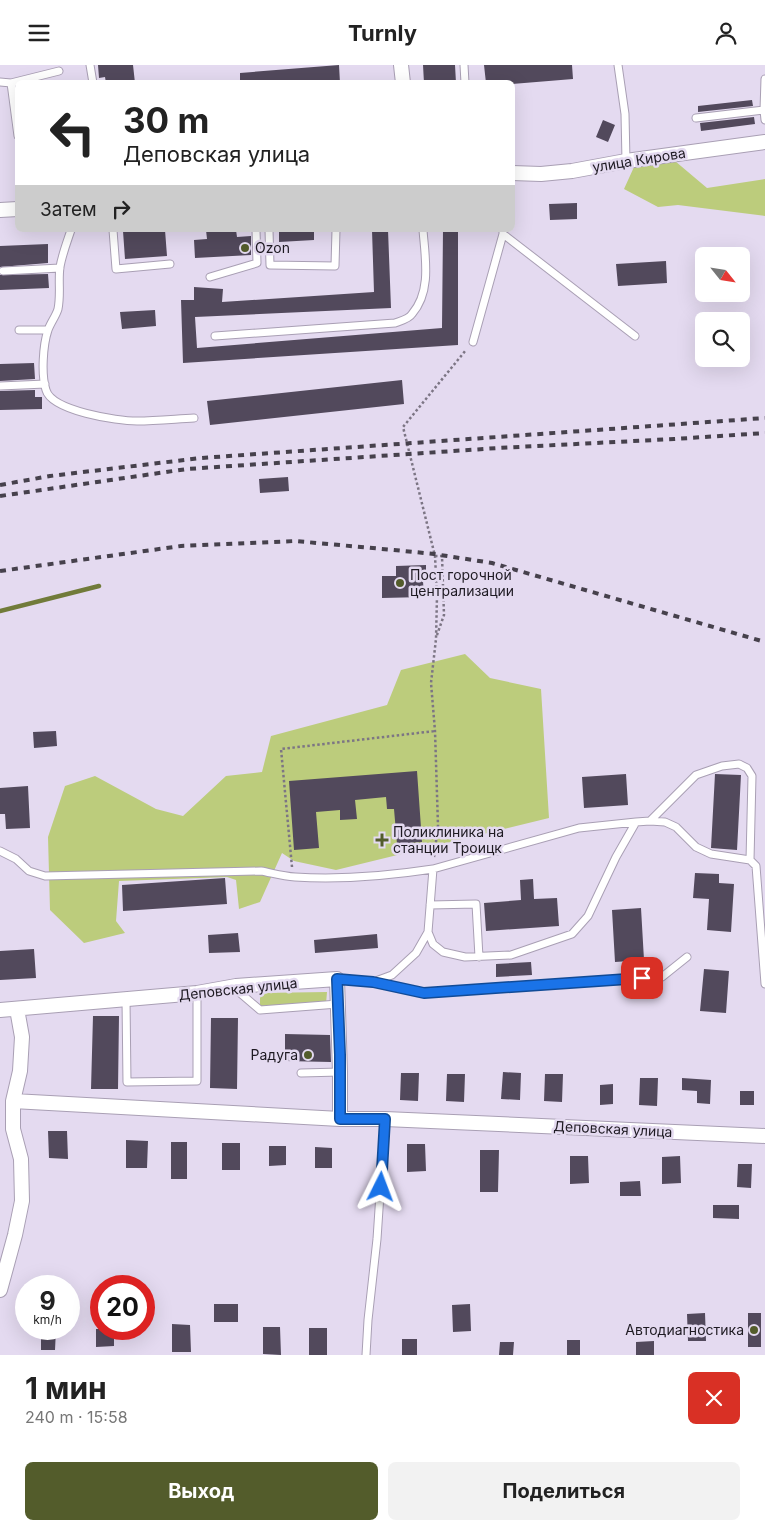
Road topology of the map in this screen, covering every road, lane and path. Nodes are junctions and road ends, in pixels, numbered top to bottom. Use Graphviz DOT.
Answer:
graph roads {
  1 [pos="90,65"];
  2 [pos="401,65"];
  3 [pos="464,65"];
  4 [pos="618,65"];
  5 [pos="59,71"];
  6 [pos="765,79"];
  7 [pos="23,80"];
  8 [pos="92,80"];
  9 [pos="403,80"];
  10 [pos="465,80"];
  11 [pos="0,82"];
  12 [pos="15,82"];
  13 [pos="11,83"];
  14 [pos="764,110"];
  15 [pos="15,113"];
  16 [pos="696,118"];
  17 [pos="765,120"];
  18 [pos="765,143"];
  19 [pos="626,161"];
  20 [pos="515,173"];
  21 [pos="15,209"];
  22 [pos="0,210"];
  23 [pos="70,232"];
  24 [pos="113,232"];
  25 [pos="256,232"];
  26 [pos="268,232"];
  27 [pos="336,232"];
  28 [pos="423,232"];
  29 [pos="503,232"];
  30 [pos="170,264"];
  31 [pos="60,267"];
  32 [pos="3,271"];
  33 [pos="210,277"];
  34 [pos="18,330"];
  35 [pos="48,330"];
  36 [pos="215,336"];
  37 [pos="635,336"];
  38 [pos="473,342"];
  39 [pos="45,384"];
  40 [pos="0,385"];
  41 [pos="194,418"];
  42 [pos="435,556"];
  43 [pos="436,639"];
  44 [pos="435,731"];
  45 [pos="650,821"];
  46 [pos="636,822"];
  47 [pos="0,851"];
  48 [pos="750,860"];
  49 [pos="433,869"];
  50 [pos="293,877"];
  51 [pos="430,905"];
  52 [pos="428,932"];
  53 [pos="479,957"];
  54 [pos="687,957"];
  55 [pos="337,979"];
  56 [pos="373,982"];
  57 [pos="765,984"];
  58 [pos="236,987"];
  59 [pos="197,993"];
  60 [pos="126,999"];
  61 [pos="339,1004"];
  62 [pos="16,1009"];
  63 [pos="0,1011"];
  64 [pos="340,1072"];
  65 [pos="302,1073"];
  66 [pos="13,1101"];
  67 [pos="340,1119"];
  68 [pos="385,1119"];
  69 [pos="765,1136"];
  70 [pos="0,1290"];
  71 [pos="366,1355"];
  1 -- 8 [label="lane"];
  2 -- 9 [label="street"];
  3 -- 10 [label="lane"];
  4 -- 19 [label="lane"];
  5 -- 7 [label="lane"];
  6 -- 14 [label="lane"];
  11 -- 13 [label="lane"];
  12 -- 13 [label="lane"];
  13 -- 15 [label="lane"];
  14 -- 16 [label="lane"];
  14 -- 17 [label="lane"];
  18 -- 19 [label="street, улица Кирова"];
  19 -- 20 [label="street, улица Кирова"];
  21 -- 22 [label="street"];
  23 -- 31 [label="lane"];
  24 -- 30 [label="lane"];
  25 -- 33 [label="lane"];
  26 -- 27 [label="lane"];
  28 -- 36 [label="lane"];
  29 -- 37 [label="lane"];
  29 -- 38 [label="lane"];
  31 -- 32 [label="lane"];
  31 -- 35 [label="lane"];
  34 -- 35 [label="lane"];
  35 -- 39 [label="lane"];
  38 -- 42 [label="path"];
  39 -- 40 [label="lane"];
  39 -- 41 [label="lane"];
  42 -- 43 [label="path"];
  42 -- 43 [label="path"];
  43 -- 44 [label="path"];
  44 -- 49 [label="path"];
  44 -- 50 [label="path"];
  45 -- 46 [label="lane"];
  45 -- 48 [label="lane"];
  45 -- 48 [label="lane"];
  46 -- 49 [label="lane"];
  46 -- 53 [label="lane"];
  47 -- 50 [label="lane"];
  48 -- 57 [label="lane"];
  49 -- 50 [label="lane"];
  49 -- 51 [label="lane"];
  51 -- 52 [label="lane"];
  51 -- 53 [label="lane"];
  52 -- 53 [label="lane"];
  52 -- 56 [label="lane"];
  54 -- 56 [label="lane"];
  55 -- 56 [label="lane"];
  55 -- 58 [label="street, Деповская улица"];
  55 -- 61 [label="street"];
  58 -- 59 [label="street, Деповская улица"];
  58 -- 61 [label="lane"];
  59 -- 60 [label="street, Деповская улица"];
  59 -- 60 [label="lane"];
  60 -- 62 [label="street, Деповская улица"];
  61 -- 64 [label="street"];
  62 -- 63 [label="street, Деповская улица"];
  62 -- 66 [label="street"];
  64 -- 65 [label="lane"];
  64 -- 67 [label="street"];
  66 -- 67 [label="street, Деповская улица"];
  66 -- 70 [label="street"];
  67 -- 68 [label="street, Деповская улица"];
  68 -- 69 [label="street, Деповская улица"];
  68 -- 71 [label="lane"];
}
